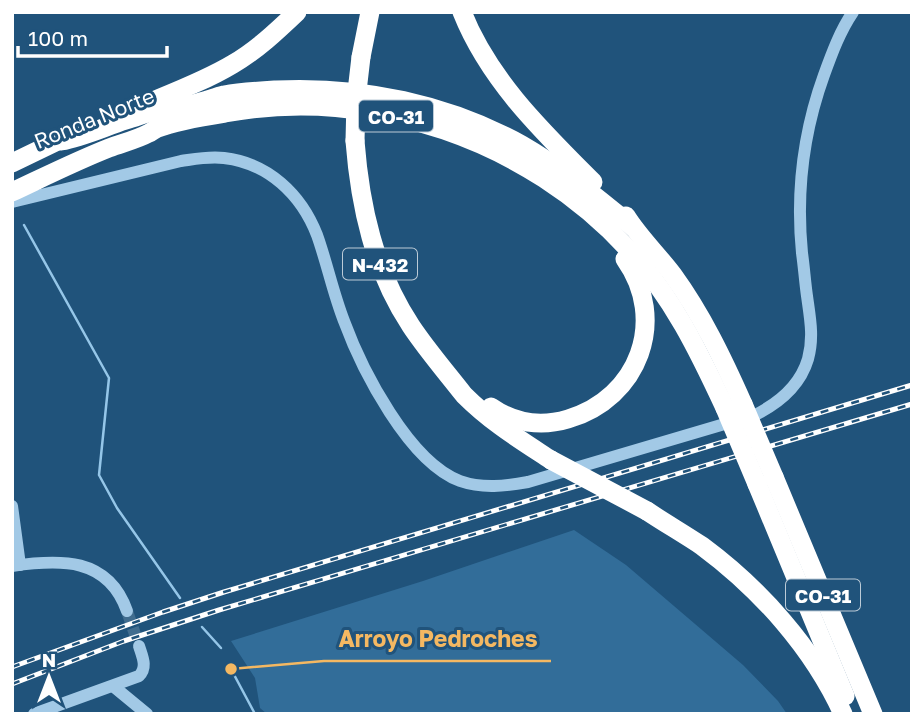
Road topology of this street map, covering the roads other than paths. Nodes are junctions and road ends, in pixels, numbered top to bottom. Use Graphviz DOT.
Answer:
graph roads {
  1 [pos="297,12"];
  2 [pos="370,12"];
  3 [pos="462,12"];
  4 [pos="853,12"];
  5 [pos="194,104"];
  6 [pos="158,128"];
  7 [pos="61,141"];
  8 [pos="12,163"];
  9 [pos="12,176"];
  10 [pos="12,183"];
  11 [pos="12,192"];
  12 [pos="12,202"];
  13 [pos="633,227"];
  14 [pos="607,228"];
  15 [pos="446,372"];
  16 [pos="734,406"];
  17 [pos="766,480"];
  18 [pos="12,506"];
  19 [pos="16,565"];
  20 [pos="127,611"];
  21 [pos="139,646"];
  22 [pos="113,686"];
  23 [pos="61,710"];
  24 [pos="34,714"];
  25 [pos="148,714"];
  26 [pos="843,714"];
  27 [pos="853,714"];
  28 [pos="873,714"];
  1 -- 7 [label="highway"];
  2 -- 15 [label="highway, N-432, bridge"];
  3 -- 13 [label="highway"];
  4 -- 12 [label="street"];
  5 -- 7 [label="highway, CO-31"];
  5 -- 9 [label="highway, Ronda Norte"];
  5 -- 13 [label="highway, CO-31"];
  6 -- 10 [label="highway, Ronda Norte"];
  6 -- 11 [label="highway"];
  6 -- 14 [label="highway, CO-31"];
  7 -- 8 [label="highway"];
  13 -- 16 [label="highway, CO-31"];
  14 -- 15 [label="highway"];
  14 -- 16 [label="highway, CO-31"];
  15 -- 26 [label="highway, bridge"];
  16 -- 17 [label="highway, CO-31, bridge"];
  17 -- 27 [label="highway, CO-31"];
  17 -- 28 [label="highway, CO-31"];
  18 -- 19 [label="street"];
  19 -- 20 [label="street"];
  21 -- 22 [label="street"];
  22 -- 23 [label="street"];
  22 -- 25 [label="street"];
  23 -- 24 [label="street"];
}
